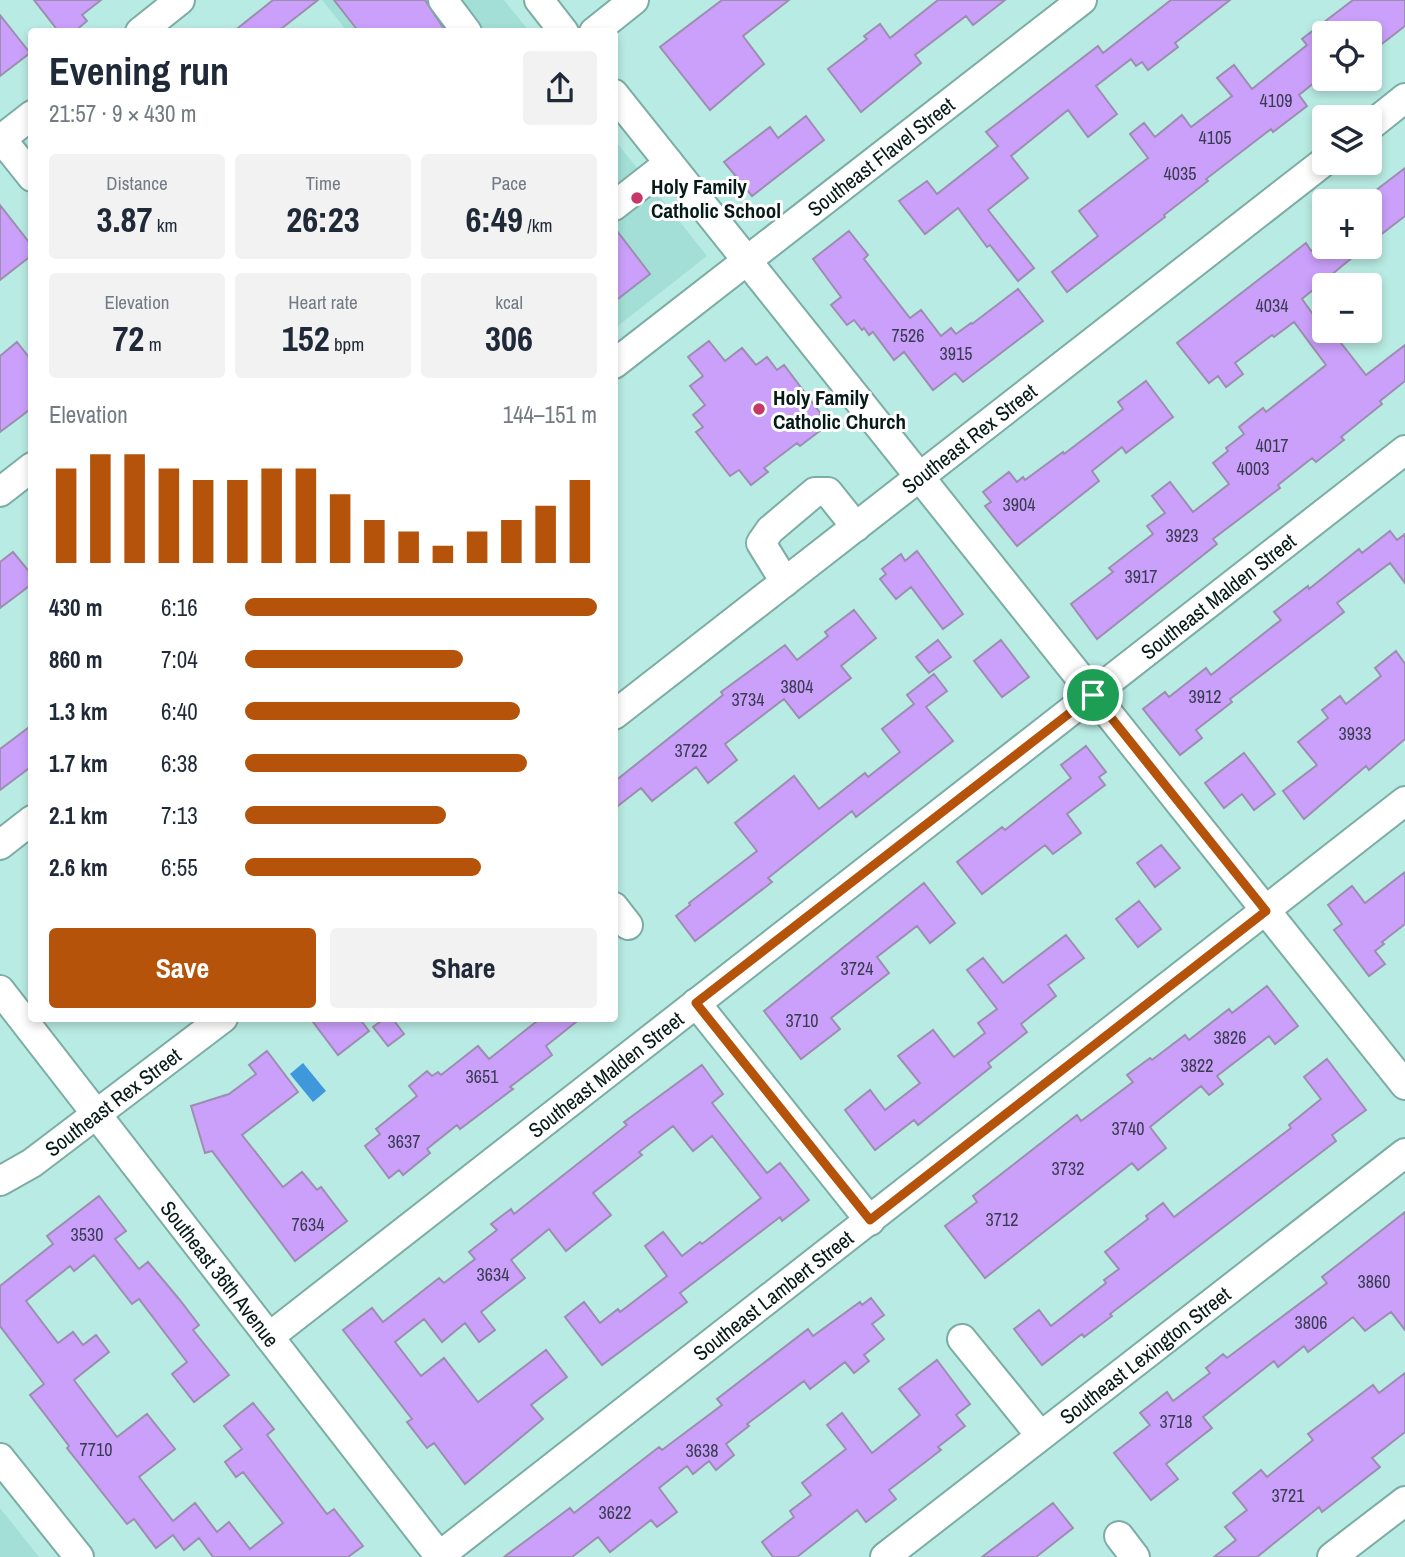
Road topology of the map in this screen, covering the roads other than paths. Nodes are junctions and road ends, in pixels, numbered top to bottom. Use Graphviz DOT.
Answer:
graph roads {
  1 [pos="180,0"];
  2 [pos="443,0"];
  3 [pos="539,0"];
  4 [pos="634,0"];
  5 [pos="1082,0"];
  6 [pos="145,28"];
  7 [pos="464,28"];
  8 [pos="561,28"];
  9 [pos="599,28"];
  10 [pos="618,99"];
  11 [pos="1405,99"];
  12 [pos="1382,117"];
  13 [pos="28,118"];
  14 [pos="0,139"];
  15 [pos="669,163"];
  16 [pos="1312,171"];
  17 [pos="28,172"];
  18 [pos="618,198"];
  19 [pos="747,262"];
  20 [pos="618,361"];
  21 [pos="1405,450"];
  22 [pos="28,470"];
  23 [pos="920,478"];
  24 [pos="0,492"];
  25 [pos="856,527"];
  26 [pos="785,582"];
  27 [pos="1093,695"];
  28 [pos="618,712"];
  29 [pos="1405,802"];
  30 [pos="28,823"];
  31 [pos="0,845"];
  32 [pos="1266,911"];
  33 [pos="0,990"];
  34 [pos="696,1003"];
  35 [pos="218,1022"];
  36 [pos="1405,1085"];
  37 [pos="97,1115"];
  38 [pos="1405,1153"];
  39 [pos="0,1181"];
  40 [pos="870,1220"];
  41 [pos="269,1337"];
  42 [pos="962,1339"];
  43 [pos="1040,1435"];
  44 [pos="0,1458"];
  45 [pos="1405,1501"];
  46 [pos="79,1557"];
  47 [pos="439,1557"];
  48 [pos="885,1557"];
  49 [pos="1332,1557"];
  1 -- 6 [label="street"];
  2 -- 7 [label="street"];
  3 -- 8 [label="street"];
  4 -- 9 [label="street"];
  5 -- 19 [label="street, Southeast Flavel Street"];
  10 -- 15 [label="street"];
  11 -- 12 [label="street"];
  13 -- 14 [label="street"];
  14 -- 17 [label="street"];
  15 -- 18 [label="street"];
  15 -- 19 [label="street"];
  16 -- 23 [label="street, Southeast Rex Street"];
  19 -- 20 [label="street, Southeast Flavel Street"];
  19 -- 23 [label="street"];
  21 -- 27 [label="street, Southeast Malden Street"];
  22 -- 24 [label="street"];
  23 -- 25 [label="street, Southeast Rex Street"];
  23 -- 27 [label="street"];
  25 -- 26 [label="street, Southeast Rex Street"];
  25 -- 26 [label="street"];
  26 -- 28 [label="street, Southeast Rex Street"];
  27 -- 32 [label="street"];
  27 -- 34 [label="street, Southeast Malden Street"];
  29 -- 32 [label="street, Southeast Lambert Street"];
  30 -- 31 [label="street"];
  32 -- 36 [label="street"];
  32 -- 40 [label="street, Southeast Lambert Street"];
  33 -- 37 [label="street, Southeast 36th Avenue"];
  34 -- 40 [label="street"];
  34 -- 41 [label="street, Southeast Malden Street"];
  35 -- 37 [label="street, Southeast Rex Street"];
  37 -- 39 [label="street, Southeast Rex Street"];
  37 -- 41 [label="street, Southeast 36th Avenue"];
  38 -- 43 [label="street, Southeast Lexington Street"];
  40 -- 47 [label="street, Southeast Lambert Street"];
  41 -- 47 [label="street, Southeast 36th Avenue"];
  42 -- 43 [label="street"];
  43 -- 48 [label="street, Southeast Lexington Street"];
  44 -- 46 [label="street"];
  45 -- 49 [label="street"];
}
